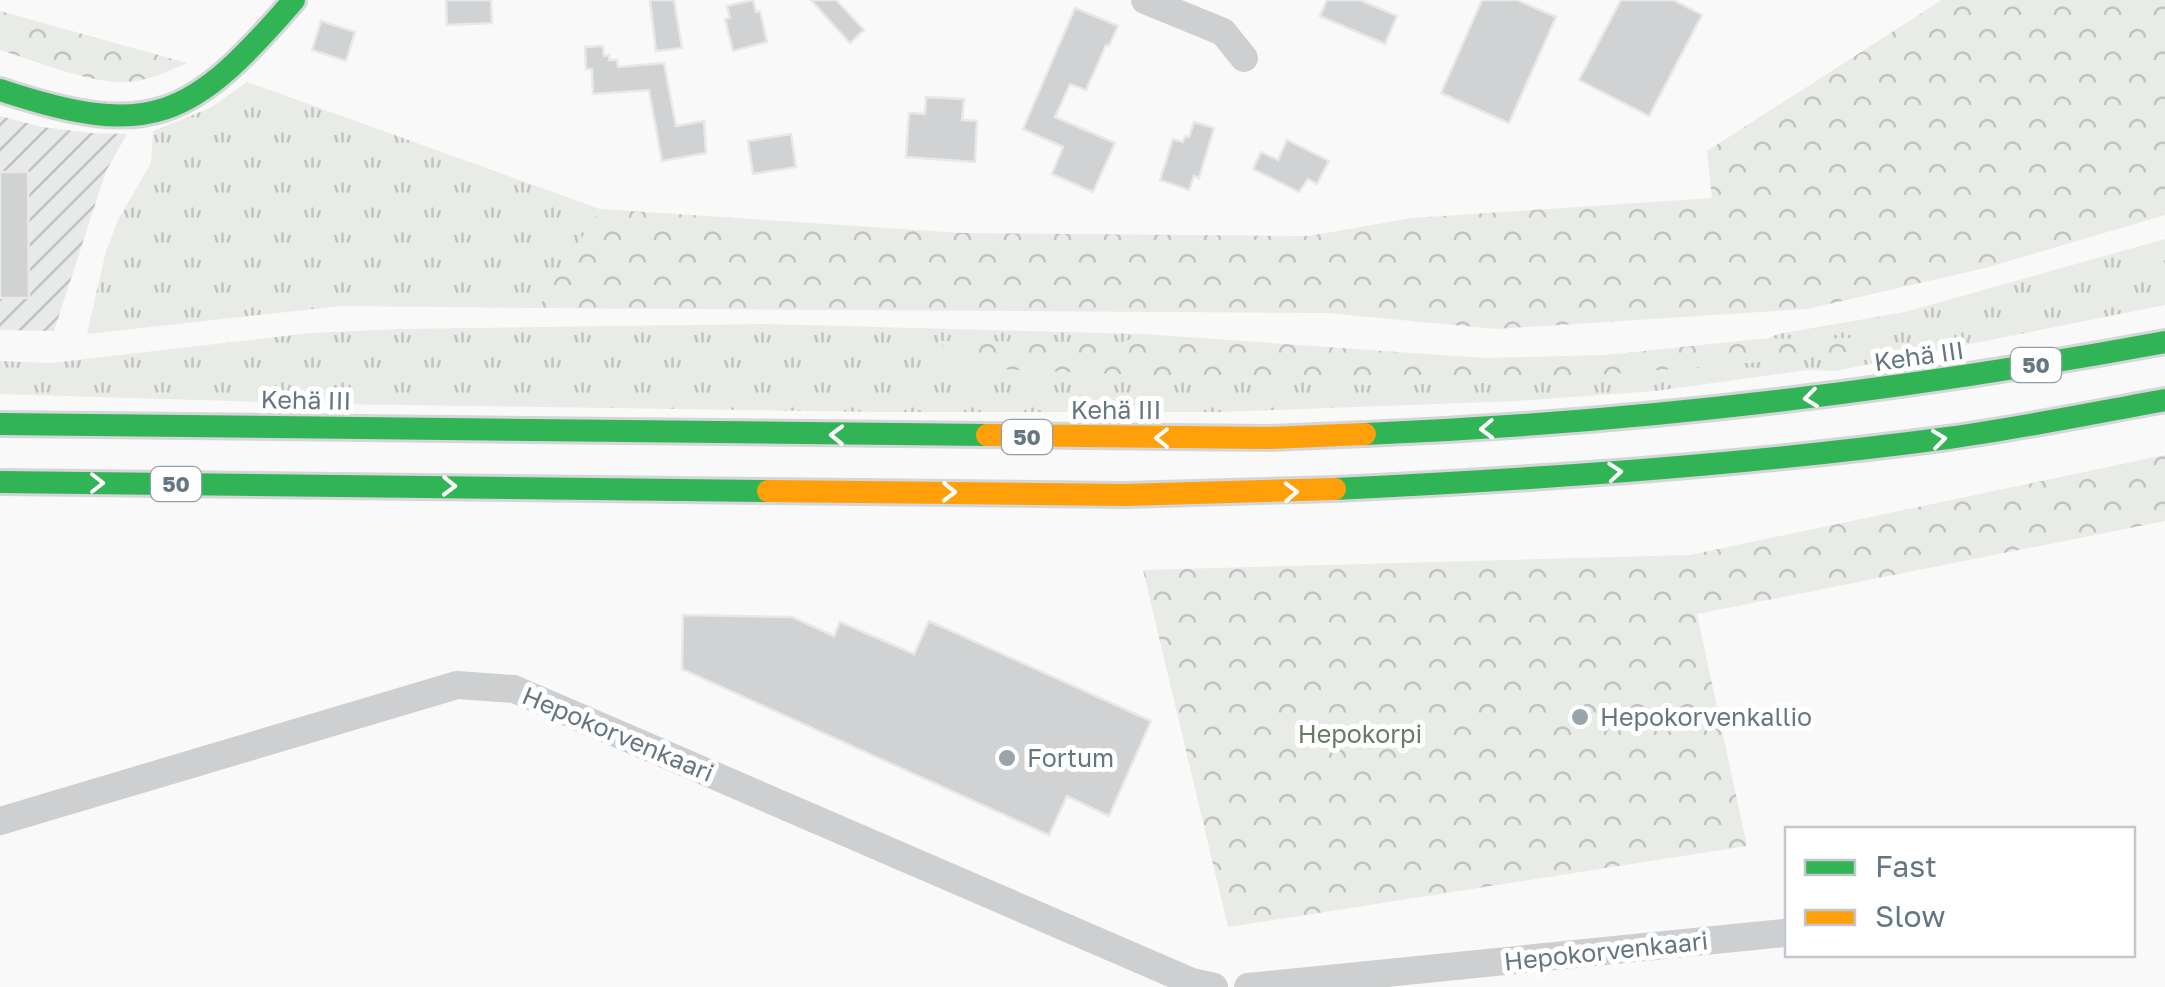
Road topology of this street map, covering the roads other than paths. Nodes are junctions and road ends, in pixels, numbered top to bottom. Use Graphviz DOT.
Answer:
graph roads {
  1 [pos="294,0"];
  2 [pos="1145,0"];
  3 [pos="1244,58"];
  4 [pos="0,90"];
  5 [pos="2165,342"];
  6 [pos="2165,400"];
  7 [pos="0,424"];
  8 [pos="0,482"];
  9 [pos="352,485"];
  10 [pos="150,507"];
  11 [pos="0,821"];
  12 [pos="1784,933"];
  13 [pos="1214,987"];
  14 [pos="1248,987"];
  1 -- 4 [label="main road"];
  2 -- 3 [label="street"];
  5 -- 7 [label="main road, Kehä III / 50, one-way"];
  9 -- 6 [label="main road, 50, one-way"];
  8 -- 9 [label="main road, 50, one-way"];
  9 -- 10 [label="main road"];
  11 -- 13 [label="street, Hepokorvenkaari"];
  12 -- 14 [label="street, Hepokorvenkaari"];
}
